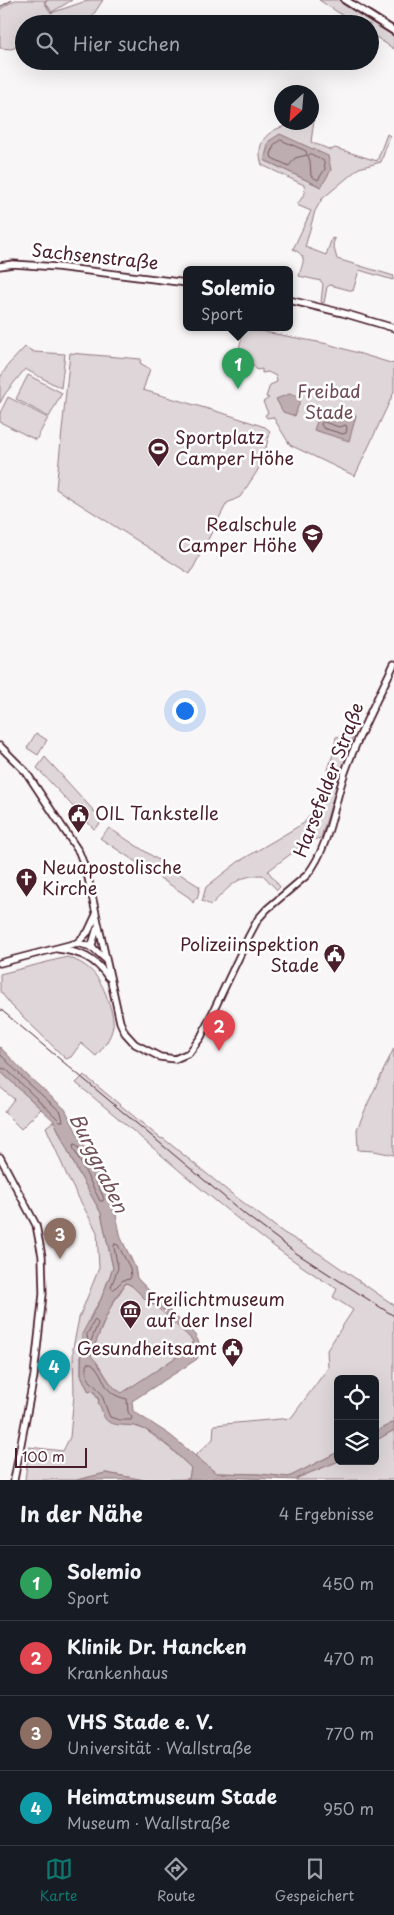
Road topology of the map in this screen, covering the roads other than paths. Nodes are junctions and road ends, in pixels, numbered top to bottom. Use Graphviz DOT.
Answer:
graph roads {
  1 [pos="345,0"];
  2 [pos="368,15"];
  3 [pos="379,22"];
  4 [pos="394,32"];
  5 [pos="0,266"];
  6 [pos="183,283"];
  7 [pos="293,301"];
  8 [pos="394,328"];
  9 [pos="394,664"];
  10 [pos="0,746"];
  11 [pos="95,915"];
  12 [pos="97,924"];
  13 [pos="77,943"];
  14 [pos="103,944"];
  15 [pos="94,948"];
  16 [pos="57,949"];
  17 [pos="88,956"];
  18 [pos="106,960"];
  19 [pos="0,963"];
  20 [pos="109,979"];
  21 [pos="0,1157"];
  22 [pos="14,1480"];
  1 -- 2 [label="main road"];
  3 -- 4 [label="main road"];
  5 -- 6 [label="main road, Sachsenstraße"];
  7 -- 8 [label="main road"];
  9 -- 20 [label="main road, Harsefelder Straße"];
  10 -- 11 [label="main road"];
  11 -- 12 [label="main road"];
  11 -- 13 [label="main road"];
  12 -- 14 [label="main road"];
  12 -- 15 [label="main road"];
  13 -- 15 [label="main road"];
  13 -- 16 [label="main road"];
  14 -- 15 [label="main road"];
  14 -- 18 [label="main road"];
  15 -- 17 [label="main road"];
  15 -- 18 [label="main road"];
  16 -- 17 [label="main road"];
  16 -- 19 [label="main road"];
  17 -- 20 [label="main road"];
  18 -- 20 [label="main road"];
  21 -- 22 [label="main road"];
}
